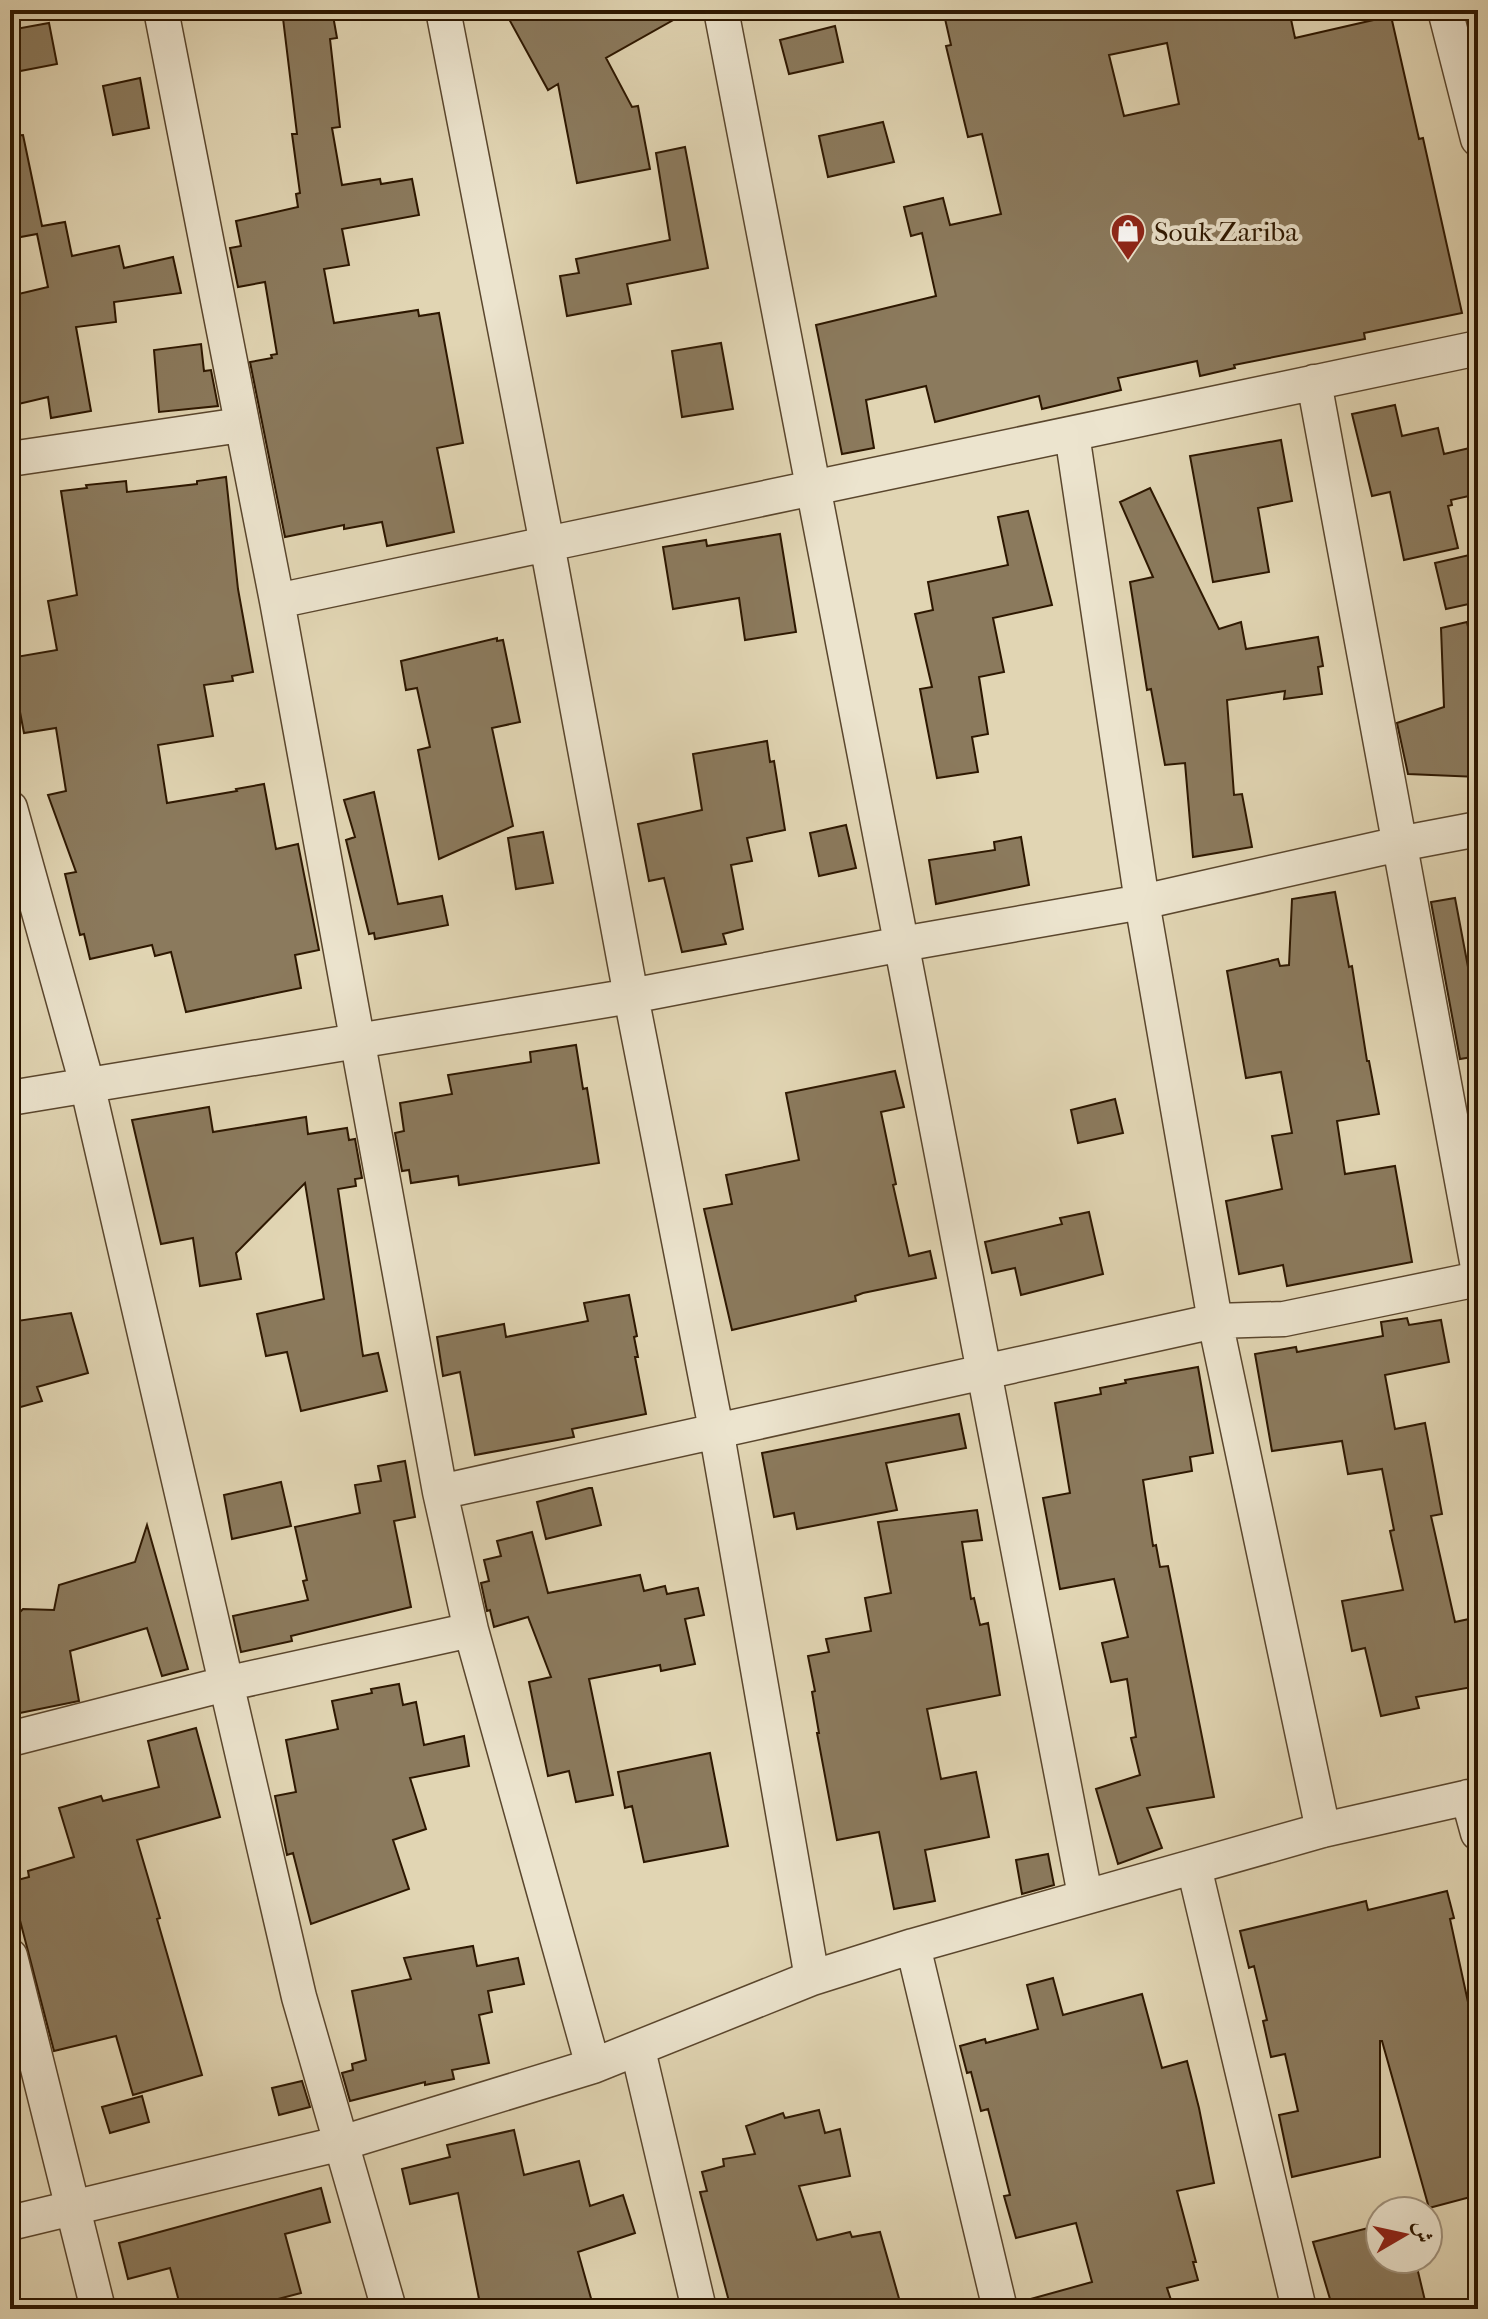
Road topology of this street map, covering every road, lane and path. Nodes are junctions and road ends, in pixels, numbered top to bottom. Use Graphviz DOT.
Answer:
graph roads {
  1 [pos="161,10"];
  2 [pos="443,10"];
  3 [pos="721,10"];
  4 [pos="1445,10"];
  5 [pos="1478,139"];
  6 [pos="1478,348"];
  7 [pos="1314,382"];
  8 [pos="241,425"];
  9 [pos="1072,434"];
  10 [pos="10,459"];
  11 [pos="813,486"];
  12 [pos="547,544"];
  13 [pos="277,601"];
  14 [pos="10,808"];
  15 [pos="1478,829"];
  16 [pos="1399,844"];
  17 [pos="1142,902"];
  18 [pos="902,944"];
  19 [pos="631,996"];
  20 [pos="357,1042"];
  21 [pos="87,1084"];
  22 [pos="10,1098"];
  23 [pos="1478,1267"];
  24 [pos="1478,1279"];
  25 [pos="1215,1321"];
  26 [pos="985,1372"];
  27 [pos="716,1429"];
  28 [pos="440,1492"];
  29 [pos="471,1630"];
  30 [pos="225,1684"];
  31 [pos="10,1739"];
  32 [pos="1473,1796"];
  33 [pos="1323,1830"];
  34 [pos="1478,1833"];
  35 [pos="1194,1867"];
  36 [pos="1085,1895"];
  37 [pos="913,1946"];
  38 [pos="10,1956"];
  39 [pos="812,1978"];
  40 [pos="638,2050"];
  41 [pos="593,2066"];
  42 [pos="342,2143"];
  43 [pos="72,2207"];
  44 [pos="10,2223"];
  45 [pos="98,2309"];
  46 [pos="389,2309"];
  47 [pos="699,2309"];
  48 [pos="1000,2309"];
  49 [pos="1299,2309"];
  1 -- 8 [label="street"];
  2 -- 12 [label="street"];
  3 -- 11 [label="street"];
  4 -- 5 [label="street"];
  6 -- 7 [label="street"];
  7 -- 9 [label="street"];
  7 -- 16 [label="street"];
  8 -- 10 [label="street"];
  8 -- 13 [label="street"];
  9 -- 11 [label="street"];
  9 -- 17 [label="street"];
  11 -- 12 [label="street"];
  11 -- 18 [label="street"];
  12 -- 13 [label="street"];
  12 -- 19 [label="street"];
  13 -- 20 [label="street"];
  14 -- 21 [label="street"];
  15 -- 16 [label="street"];
  16 -- 17 [label="street"];
  16 -- 23 [label="street"];
  17 -- 18 [label="street"];
  17 -- 25 [label="street"];
  18 -- 19 [label="street"];
  18 -- 26 [label="street"];
  19 -- 20 [label="street"];
  19 -- 27 [label="street"];
  20 -- 21 [label="street"];
  20 -- 28 [label="street"];
  21 -- 22 [label="street"];
  21 -- 30 [label="street"];
  24 -- 25 [label="street"];
  25 -- 26 [label="street"];
  25 -- 33 [label="street"];
  26 -- 27 [label="street"];
  26 -- 36 [label="street"];
  27 -- 28 [label="street"];
  27 -- 39 [label="street"];
  28 -- 29 [label="street"];
  29 -- 30 [label="street"];
  29 -- 41 [label="street"];
  30 -- 31 [label="street"];
  30 -- 42 [label="street"];
  32 -- 33 [label="street"];
  32 -- 34 [label="street"];
  33 -- 35 [label="street"];
  35 -- 36 [label="street"];
  35 -- 49 [label="street"];
  36 -- 37 [label="street"];
  37 -- 39 [label="street"];
  37 -- 48 [label="street"];
  38 -- 43 [label="street"];
  39 -- 40 [label="street"];
  40 -- 41 [label="street"];
  40 -- 47 [label="street"];
  41 -- 42 [label="street"];
  42 -- 43 [label="street"];
  42 -- 46 [label="street"];
  43 -- 44 [label="street"];
  43 -- 45 [label="street"];
}
